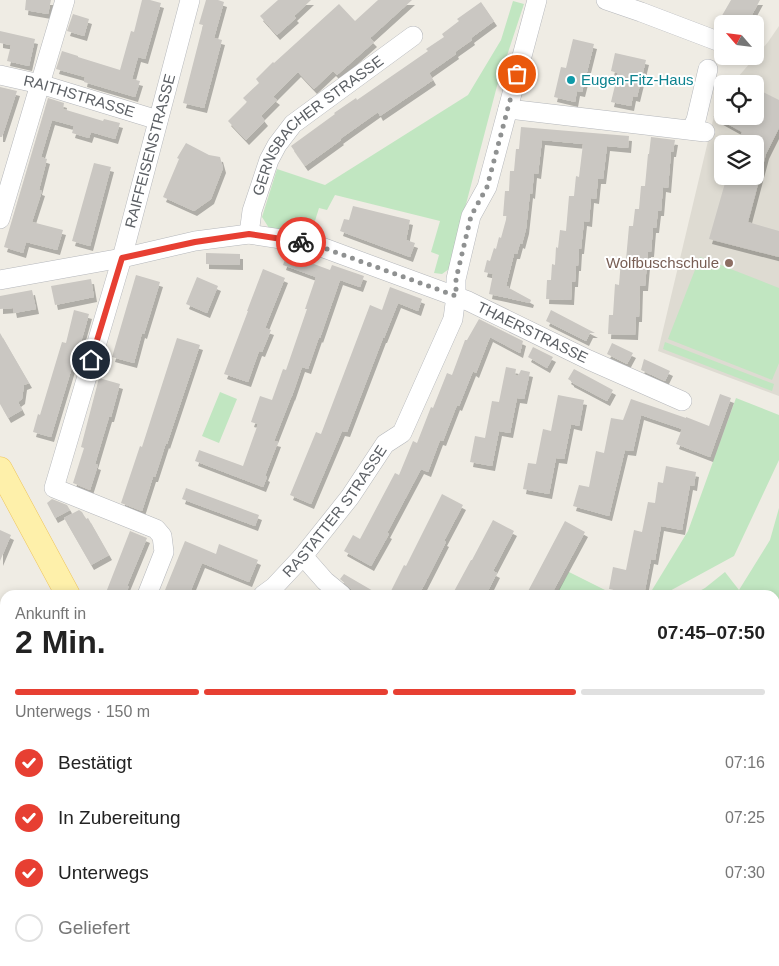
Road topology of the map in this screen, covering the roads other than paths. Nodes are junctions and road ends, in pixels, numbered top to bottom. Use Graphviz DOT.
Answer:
graph roads {
  1 [pos="66,0"];
  2 [pos="190,0"];
  3 [pos="537,0"];
  4 [pos="606,0"];
  5 [pos="644,6"];
  6 [pos="413,36"];
  7 [pos="714,39"];
  8 [pos="708,69"];
  9 [pos="0,75"];
  10 [pos="40,84"];
  11 [pos="508,109"];
  12 [pos="158,120"];
  13 [pos="0,219"];
  14 [pos="249,234"];
  15 [pos="122,258"];
  16 [pos="0,280"];
  17 [pos="456,296"];
  18 [pos="682,401"];
  19 [pos="0,469"];
  20 [pos="303,556"];
  21 [pos="65,590"];
  22 [pos="149,590"];
  23 [pos="270,590"];
  24 [pos="336,590"];
  1 -- 10 [label="street"];
  2 -- 12 [label="street, RAIFFEISENSTRASSE"];
  3 -- 11 [label="street, RASTATTER STRASSE"];
  4 -- 5 [label="street"];
  5 -- 7 [label="street"];
  6 -- 14 [label="street, GERNSBACHER STRASSE"];
  8 -- 11 [label="street"];
  9 -- 10 [label="street, RAITHSTRASSE"];
  10 -- 12 [label="street, RAITHSTRASSE"];
  10 -- 13 [label="street"];
  11 -- 17 [label="street, RASTATTER STRASSE"];
  12 -- 15 [label="street, RAIFFEISENSTRASSE"];
  14 -- 15 [label="street, THAERSTRASSE"];
  14 -- 17 [label="street, THAERSTRASSE"];
  15 -- 16 [label="street, THAERSTRASSE"];
  15 -- 22 [label="street, RAIFFEISENSTRASSE"];
  17 -- 18 [label="street, THAERSTRASSE"];
  17 -- 20 [label="street, RASTATTER STRASSE"];
  19 -- 21 [label="main road"];
  20 -- 23 [label="street, RASTATTER STRASSE"];
  20 -- 24 [label="street"];
}
